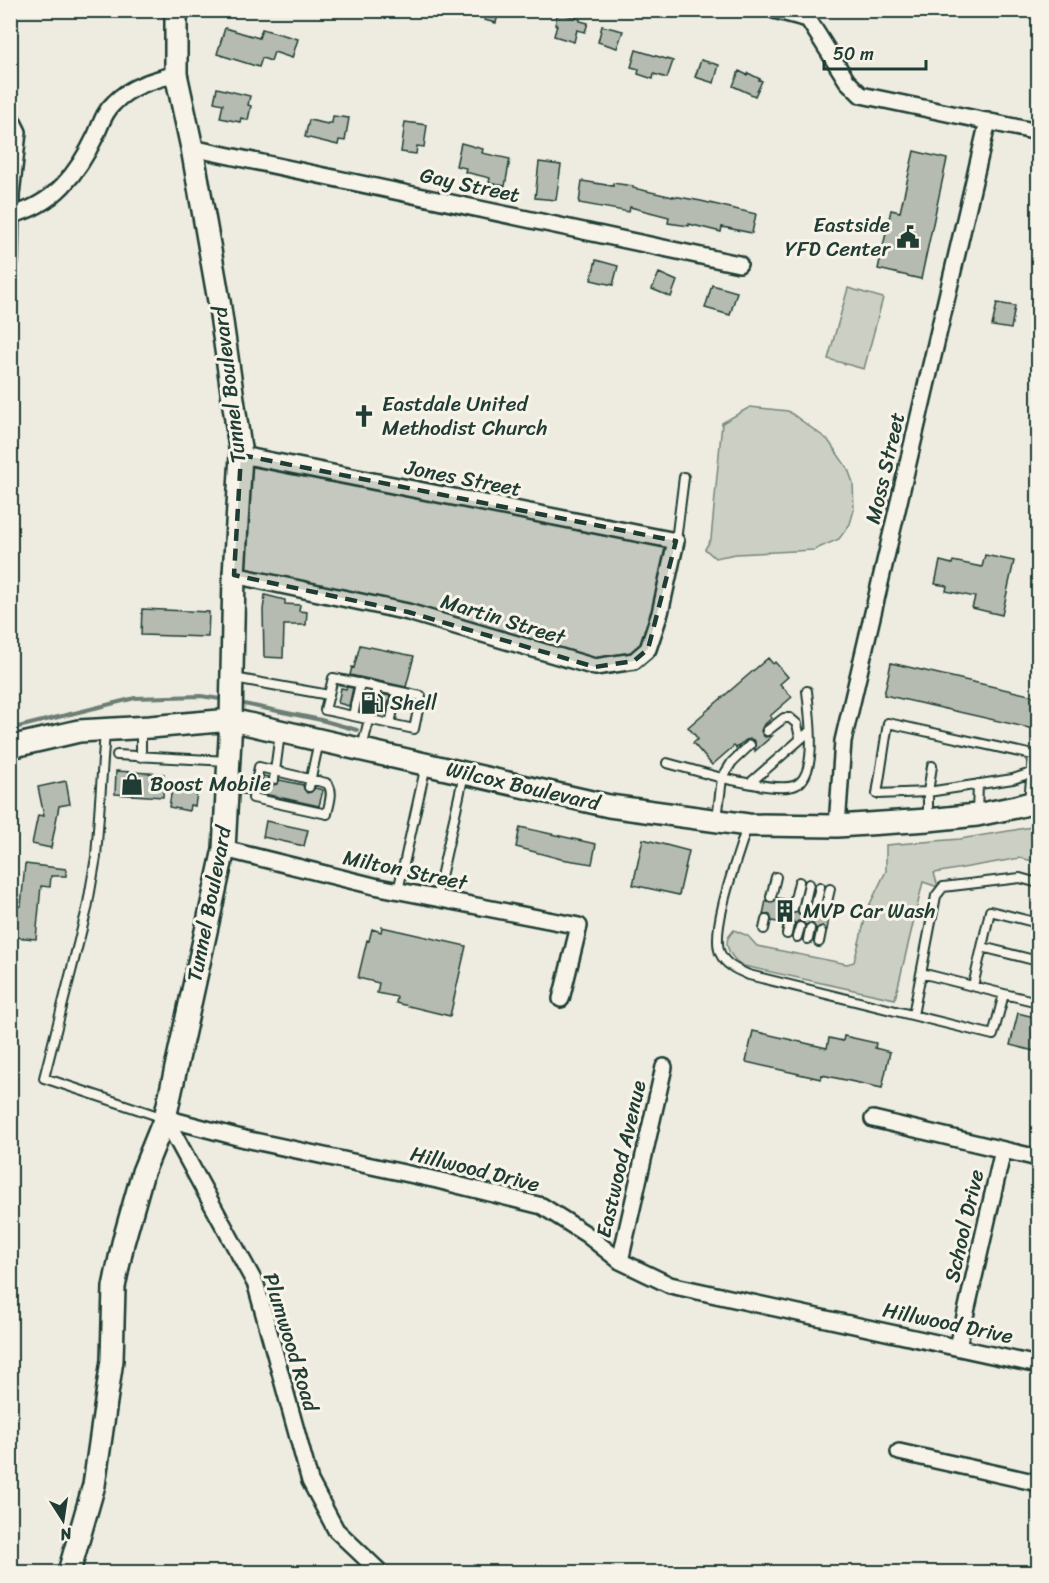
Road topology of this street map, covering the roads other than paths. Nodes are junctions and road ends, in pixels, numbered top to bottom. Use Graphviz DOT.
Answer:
graph roads {
  1 [pos="176,10"];
  2 [pos="774,10"];
  3 [pos="810,14"];
  4 [pos="176,74"];
  5 [pos="10,116"];
  6 [pos="988,121"];
  7 [pos="1038,132"];
  8 [pos="192,148"];
  9 [pos="11,195"];
  10 [pos="11,215"];
  11 [pos="10,261"];
  12 [pos="739,264"];
  13 [pos="241,455"];
  14 [pos="684,477"];
  15 [pos="676,541"];
  16 [pos="234,575"];
  17 [pos="232,678"];
  18 [pos="360,683"];
  19 [pos="377,687"];
  20 [pos="397,691"];
  21 [pos="807,691"];
  22 [pos="329,695"];
  23 [pos="353,716"];
  24 [pos="231,720"];
  25 [pos="369,720"];
  26 [pos="390,724"];
  27 [pos="141,728"];
  28 [pos="106,729"];
  29 [pos="280,731"];
  30 [pos="767,731"];
  31 [pos="810,731"];
  32 [pos="800,738"];
  33 [pos="320,740"];
  34 [pos="750,745"];
  35 [pos="10,747"];
  36 [pos="362,749"];
  37 [pos="117,755"];
  38 [pos="141,757"];
  39 [pos="229,761"];
  40 [pos="667,763"];
  41 [pos="426,764"];
  42 [pos="932,766"];
  43 [pos="464,772"];
  44 [pos="1031,772"];
  45 [pos="274,774"];
  46 [pos="722,778"];
  47 [pos="310,783"];
  48 [pos="750,783"];
  49 [pos="978,784"];
  50 [pos="228,786"];
  51 [pos="254,790"];
  52 [pos="928,792"];
  53 [pos="1034,802"];
  54 [pos="977,815"];
  55 [pos="717,820"];
  56 [pos="928,820"];
  57 [pos="748,825"];
  58 [pos="837,826"];
  59 [pos="224,849"];
  60 [pos="776,877"];
  61 [pos="799,882"];
  62 [pos="1038,883"];
  63 [pos="809,884"];
  64 [pos="820,887"];
  65 [pos="830,889"];
  66 [pos="398,891"];
  67 [pos="771,897"];
  68 [pos="436,899"];
  69 [pos="793,908"];
  70 [pos="803,910"];
  71 [pos="814,913"];
  72 [pos="824,915"];
  73 [pos="766,920"];
  74 [pos="1038,923"];
  75 [pos="789,925"];
  76 [pos="800,927"];
  77 [pos="764,929"];
  78 [pos="810,929"];
  79 [pos="821,932"];
  80 [pos="787,934"];
  81 [pos="797,937"];
  82 [pos="808,939"];
  83 [pos="819,942"];
  84 [pos="982,947"];
  85 [pos="1038,961"];
  86 [pos="921,973"];
  87 [pos="973,986"];
  88 [pos="1004,994"];
  89 [pos="561,999"];
  90 [pos="1038,1002"];
  91 [pos="913,1015"];
  92 [pos="664,1067"];
  93 [pos="165,1118"];
  94 [pos="873,1119"];
  95 [pos="1003,1150"];
  96 [pos="1038,1158"];
  97 [pos="620,1261"];
  98 [pos="958,1347"];
  99 [pos="1038,1365"];
  100 [pos="899,1452"];
  101 [pos="1038,1483"];
  102 [pos="69,1572"];
  103 [pos="380,1572"];
  1 -- 4 [label="main road, Tunnel Boulevard"];
  2 -- 3 [label="street"];
  3 -- 6 [label="street"];
  4 -- 8 [label="main road, Tunnel Boulevard"];
  4 -- 10 [label="street"];
  5 -- 9 [label="street"];
  6 -- 7 [label="street"];
  6 -- 58 [label="street, Moss Street"];
  8 -- 12 [label="street, Gay Street"];
  8 -- 13 [label="main road, Tunnel Boulevard"];
  9 -- 10 [label="street"];
  10 -- 11 [label="street"];
  13 -- 15 [label="street, Jones Street"];
  13 -- 16 [label="main road, Tunnel Boulevard"];
  14 -- 15 [label="lane"];
  15 -- 16 [label="street, Martin Street"];
  16 -- 17 [label="main road, Tunnel Boulevard"];
  17 -- 22 [label="lane"];
  17 -- 24 [label="main road, Tunnel Boulevard"];
  18 -- 19 [label="lane"];
  18 -- 22 [label="lane"];
  18 -- 23 [label="lane"];
  19 -- 20 [label="lane"];
  19 -- 25 [label="lane"];
  20 -- 26 [label="lane"];
  20 -- 26 [label="lane"];
  21 -- 31 [label="lane"];
  22 -- 23 [label="lane"];
  23 -- 25 [label="lane"];
  24 -- 27 [label="main road, Wilcox Boulevard"];
  24 -- 29 [label="main road, Wilcox Boulevard"];
  24 -- 39 [label="main road, Tunnel Boulevard"];
  25 -- 26 [label="lane"];
  25 -- 36 [label="lane"];
  27 -- 28 [label="main road, Wilcox Boulevard"];
  27 -- 38 [label="lane"];
  28 -- 35 [label="main road, Wilcox Boulevard"];
  28 -- 93 [label="lane"];
  29 -- 33 [label="main road, Wilcox Boulevard"];
  29 -- 45 [label="lane"];
  30 -- 32 [label="lane"];
  31 -- 32 [label="lane"];
  31 -- 48 [label="lane"];
  32 -- 48 [label="lane"];
  33 -- 36 [label="main road, Wilcox Boulevard"];
  33 -- 47 [label="lane"];
  34 -- 46 [label="lane"];
  36 -- 41 [label="main road, Wilcox Boulevard"];
  37 -- 38 [label="lane"];
  38 -- 39 [label="lane"];
  39 -- 50 [label="main road, Tunnel Boulevard"];
  40 -- 46 [label="lane"];
  41 -- 43 [label="main road, Wilcox Boulevard"];
  41 -- 66 [label="lane"];
  42 -- 52 [label="lane"];
  43 -- 55 [label="main road, Wilcox Boulevard"];
  43 -- 68 [label="lane"];
  44 -- 49 [label="lane"];
  44 -- 52 [label="lane"];
  44 -- 53 [label="lane"];
  45 -- 47 [label="lane"];
  45 -- 51 [label="lane"];
  46 -- 48 [label="lane"];
  46 -- 55 [label="lane"];
  47 -- 51 [label="lane"];
  49 -- 52 [label="lane"];
  49 -- 54 [label="lane"];
  50 -- 51 [label="lane"];
  50 -- 59 [label="main road, Tunnel Boulevard"];
  52 -- 56 [label="lane"];
  53 -- 54 [label="main road, Wilcox Boulevard"];
  54 -- 56 [label="main road, Wilcox Boulevard"];
  55 -- 57 [label="main road, Wilcox Boulevard"];
  56 -- 58 [label="main road, Wilcox Boulevard"];
  57 -- 58 [label="main road, Wilcox Boulevard"];
  57 -- 91 [label="lane"];
  59 -- 66 [label="street, Milton Street"];
  59 -- 93 [label="main road, Tunnel Boulevard"];
  60 -- 67 [label="lane"];
  61 -- 69 [label="lane"];
  62 -- 86 [label="lane"];
  63 -- 70 [label="lane"];
  64 -- 71 [label="lane"];
  65 -- 72 [label="lane"];
  66 -- 68 [label="street, Milton Street"];
  68 -- 89 [label="street, Milton Street"];
  73 -- 77 [label="lane"];
  74 -- 84 [label="lane"];
  75 -- 80 [label="lane"];
  76 -- 81 [label="lane"];
  78 -- 82 [label="lane"];
  79 -- 83 [label="lane"];
  84 -- 85 [label="lane"];
  84 -- 87 [label="lane"];
  86 -- 87 [label="lane"];
  86 -- 91 [label="lane"];
  87 -- 88 [label="lane"];
  88 -- 90 [label="lane"];
  88 -- 91 [label="lane"];
  92 -- 97 [label="street, Eastwood Avenue"];
  93 -- 97 [label="street, Hillwood Drive"];
  93 -- 102 [label="main road, Tunnel Boulevard"];
  93 -- 103 [label="street, Plumwood Road"];
  94 -- 95 [label="street"];
  95 -- 96 [label="street"];
  95 -- 98 [label="street, School Drive"];
  97 -- 98 [label="street, Hillwood Drive"];
  98 -- 99 [label="street, Hillwood Drive"];
  100 -- 101 [label="street"];
}
